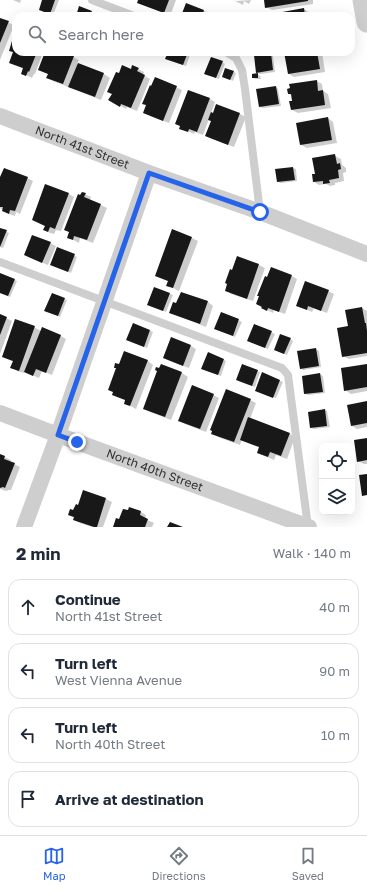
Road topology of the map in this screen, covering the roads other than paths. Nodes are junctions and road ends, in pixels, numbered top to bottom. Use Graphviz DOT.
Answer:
graph roads {
  1 [pos="92,0"];
  2 [pos="363,0"];
  3 [pos="124,12"];
  4 [pos="367,22"];
  5 [pos="233,56"];
  6 [pos="0,116"];
  7 [pos="149,173"];
  8 [pos="260,212"];
  9 [pos="367,254"];
  10 [pos="0,262"];
  11 [pos="104,301"];
  12 [pos="0,413"];
  13 [pos="58,435"];
  14 [pos="24,527"];
  15 [pos="309,527"];
  1 -- 3 [label="lane"];
  2 -- 4 [label="street"];
  5 -- 8 [label="lane"];
  6 -- 7 [label="street, North 41st Street"];
  7 -- 8 [label="street, North 41st Street"];
  7 -- 11 [label="street"];
  8 -- 9 [label="street, North 41st Street"];
  10 -- 11 [label="lane"];
  11 -- 13 [label="street"];
  11 -- 15 [label="lane"];
  12 -- 13 [label="street, North 40th Street"];
  13 -- 14 [label="street"];
  13 -- 15 [label="street, North 40th Street"];
}
